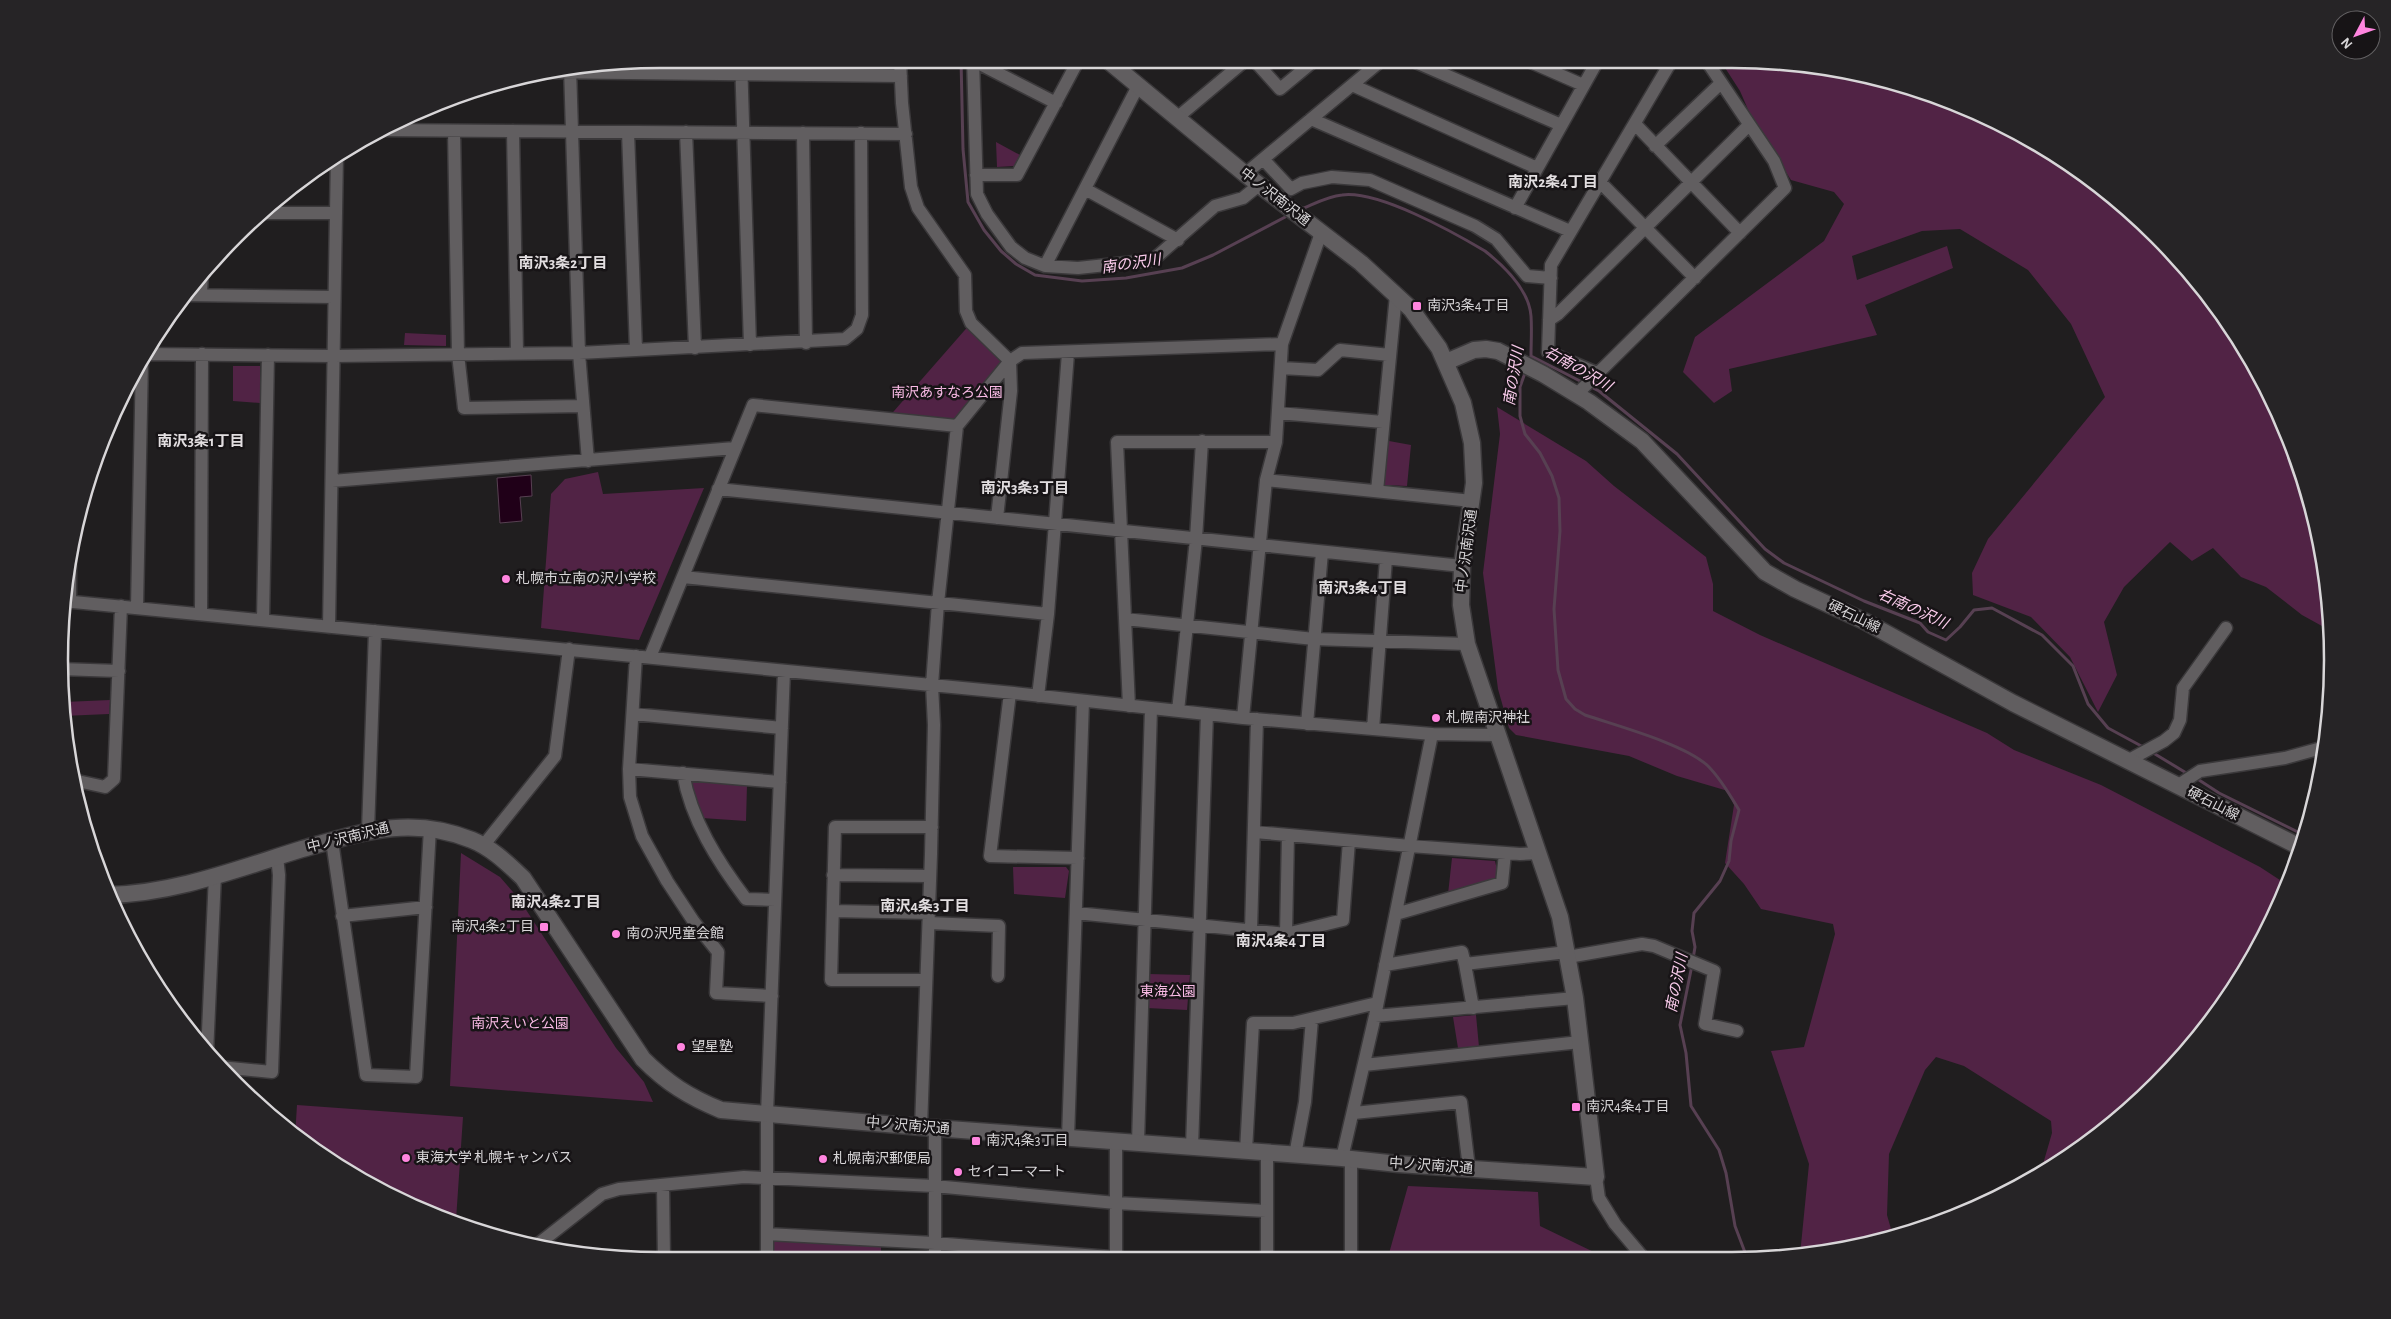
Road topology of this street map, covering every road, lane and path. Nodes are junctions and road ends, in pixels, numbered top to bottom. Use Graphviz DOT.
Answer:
graph roads {
  1 [pos="742,68"];
  2 [pos="901,68"];
  3 [pos="973,68"];
  4 [pos="988,68"];
  5 [pos="1074,68"];
  6 [pos="1117,68"];
  7 [pos="1236,68"];
  8 [pos="1262,68"];
  9 [pos="1305,68"];
  10 [pos="1372,68"];
  11 [pos="1429,68"];
  12 [pos="1545,68"];
  13 [pos="1594,68"];
  14 [pos="1667,68"];
  15 [pos="1711,68"];
  16 [pos="604,71"];
  17 [pos="742,74"];
  18 [pos="570,75"];
  19 [pos="901,76"];
  20 [pos="1721,83"];
  21 [pos="1352,85"];
  22 [pos="1584,85"];
  23 [pos="1138,86"];
  24 [pos="1056,103"];
  25 [pos="1178,118"];
  26 [pos="1311,119"];
  27 [pos="1635,124"];
  28 [pos="1561,125"];
  29 [pos="1749,125"];
  30 [pos="396,130"];
  31 [pos="454,131"];
  32 [pos="513,131"];
  33 [pos="571,132"];
  34 [pos="628,132"];
  35 [pos="686,132"];
  36 [pos="743,132"];
  37 [pos="803,133"];
  38 [pos="861,133"];
  39 [pos="906,134"];
  40 [pos="1656,146"];
  41 [pos="1263,159"];
  42 [pos="337,163"];
  43 [pos="1537,168"];
  44 [pos="1244,174"];
  45 [pos="976,175"];
  46 [pos="1600,182"];
  47 [pos="1691,182"];
  48 [pos="1085,189"];
  49 [pos="1264,189"];
  50 [pos="1515,208"];
  51 [pos="271,212"];
  52 [pos="336,213"];
  53 [pos="1645,228"];
  54 [pos="1570,231"];
  55 [pos="1321,233"];
  56 [pos="1740,233"];
  57 [pos="1178,240"];
  58 [pos="1045,266"];
  59 [pos="1551,278"];
  60 [pos="1695,278"];
  61 [pos="201,285"];
  62 [pos="193,295"];
  63 [pos="201,295"];
  64 [pos="1396,295"];
  65 [pos="334,297"];
  66 [pos="1549,320"];
  67 [pos="806,343"];
  68 [pos="1282,344"];
  69 [pos="750,345"];
  70 [pos="695,348"];
  71 [pos="636,350"];
  72 [pos="517,353"];
  73 [pos="579,353"];
  74 [pos="1068,353"];
  75 [pos="153,354"];
  76 [pos="202,354"];
  77 [pos="458,354"];
  78 [pos="268,355"];
  79 [pos="1390,355"];
  80 [pos="334,356"];
  81 [pos="1010,361"];
  82 [pos="1446,362"];
  83 [pos="1281,368"];
  84 [pos="142,373"];
  85 [pos="1599,374"];
  86 [pos="1578,394"];
  87 [pos="583,406"];
  88 [pos="1278,413"];
  89 [pos="1384,422"];
  90 [pos="957,426"];
  91 [pos="1202,441"];
  92 [pos="1276,442"];
  93 [pos="735,448"];
  94 [pos="588,461"];
  95 [pos="332,480"];
  96 [pos="1266,480"];
  97 [pos="718,489"];
  98 [pos="1377,491"];
  99 [pos="1472,501"];
  100 [pos="947,513"];
  101 [pos="997,518"];
  102 [pos="1055,524"];
  103 [pos="1122,532"];
  104 [pos="1196,539"];
  105 [pos="1260,546"];
  106 [pos="1322,552"];
  107 [pos="1386,559"];
  108 [pos="1462,566"];
  109 [pos="682,577"];
  110 [pos="71,601"];
  111 [pos="938,603"];
  112 [pos="121,606"];
  113 [pos="137,607"];
  114 [pos="201,613"];
  115 [pos="1048,614"];
  116 [pos="1125,619"];
  117 [pos="263,620"];
  118 [pos="1187,625"];
  119 [pos="330,627"];
  120 [pos="2226,628"];
  121 [pos="375,631"];
  122 [pos="1250,632"];
  123 [pos="1314,639"];
  124 [pos="1380,642"];
  125 [pos="1467,644"];
  126 [pos="569,649"];
  127 [pos="636,656"];
  128 [pos="650,657"];
  129 [pos="68,668"];
  130 [pos="119,671"];
  131 [pos="784,671"];
  132 [pos="932,685"];
  133 [pos="1010,692"];
  134 [pos="1038,696"];
  135 [pos="1083,701"];
  136 [pos="1129,706"];
  137 [pos="1151,708"];
  138 [pos="1178,711"];
  139 [pos="633,714"];
  140 [pos="1207,714"];
  141 [pos="1243,718"];
  142 [pos="1257,719"];
  143 [pos="1307,724"];
  144 [pos="782,728"];
  145 [pos="1372,729"];
  146 [pos="1432,734"];
  147 [pos="1496,735"];
  148 [pos="2316,750"];
  149 [pos="2132,758"];
  150 [pos="629,768"];
  151 [pos="683,773"];
  152 [pos="81,782"];
  153 [pos="780,782"];
  154 [pos="2177,786"];
  155 [pos="932,827"];
  156 [pos="430,828"];
  157 [pos="368,831"];
  158 [pos="1255,832"];
  159 [pos="1288,835"];
  160 [pos="332,841"];
  161 [pos="1349,841"];
  162 [pos="2294,844"];
  163 [pos="482,846"];
  164 [pos="1410,846"];
  165 [pos="1505,853"];
  166 [pos="1539,853"];
  167 [pos="277,857"];
  168 [pos="1078,858"];
  169 [pos="215,875"];
  170 [pos="833,875"];
  171 [pos="930,876"];
  172 [pos="117,894"];
  173 [pos="776,900"];
  174 [pos="426,906"];
  175 [pos="833,910"];
  176 [pos="1076,913"];
  177 [pos="1396,914"];
  178 [pos="342,916"];
  179 [pos="929,918"];
  180 [pos="1144,919"];
  181 [pos="1199,924"];
  182 [pos="1251,930"];
  183 [pos="1286,934"];
  184 [pos="1567,954"];
  185 [pos="1465,964"];
  186 [pos="1385,965"];
  187 [pos="998,976"];
  188 [pos="926,980"];
  189 [pos="772,996"];
  190 [pos="1575,998"];
  191 [pos="1473,1008"];
  192 [pos="1376,1009"];
  193 [pos="1312,1019"];
  194 [pos="1737,1030"];
  195 [pos="208,1042"];
  196 [pos="1580,1042"];
  197 [pos="1364,1064"];
  198 [pos="231,1068"];
  199 [pos="1354,1113"];
  200 [pos="767,1114"];
  201 [pos="928,1128"];
  202 [pos="1068,1138"];
  203 [pos="1116,1142"];
  204 [pos="1138,1143"];
  205 [pos="1192,1147"];
  206 [pos="1246,1151"];
  207 [pos="1267,1153"];
  208 [pos="1295,1155"];
  209 [pos="1347,1158"];
  210 [pos="1469,1168"];
  211 [pos="1596,1177"];
  212 [pos="768,1178"];
  213 [pos="662,1185"];
  214 [pos="934,1186"];
  215 [pos="1116,1203"];
  216 [pos="1266,1211"];
  217 [pos="768,1234"];
  218 [pos="544,1240"];
  219 [pos="934,1243"];
  220 [pos="664,1252"];
  221 [pos="768,1252"];
  222 [pos="935,1252"];
  223 [pos="1047,1252"];
  224 [pos="1116,1252"];
  225 [pos="1267,1252"];
  226 [pos="1351,1252"];
  227 [pos="1639,1252"];
  1 -- 17 [label="street"];
  2 -- 19 [label="street"];
  3 -- 45 [label="street"];
  4 -- 24 [label="street"];
  5 -- 24 [label="street"];
  6 -- 23 [label="street, 中ノ沢南沢通"];
  7 -- 25 [label="street"];
  8 -- 9 [label="street"];
  10 -- 21 [label="street"];
  11 -- 28 [label="street"];
  12 -- 22 [label="street"];
  13 -- 22 [label="street"];
  14 -- 27 [label="street"];
  15 -- 20 [label="street"];
  16 -- 17 [label="street"];
  17 -- 19 [label="street"];
  17 -- 36 [label="street"];
  18 -- 33 [label="street"];
  19 -- 39 [label="street"];
  20 -- 29 [label="street"];
  20 -- 40 [label="street"];
  21 -- 26 [label="street"];
  21 -- 43 [label="street"];
  22 -- 28 [label="street"];
  23 -- 25 [label="street, 中ノ沢南沢通"];
  23 -- 48 [label="street"];
  24 -- 45 [label="street"];
  25 -- 44 [label="street, 中ノ沢南沢通"];
  26 -- 41 [label="street"];
  26 -- 50 [label="street"];
  27 -- 40 [label="street"];
  27 -- 46 [label="street"];
  28 -- 43 [label="street"];
  29 -- 47 [label="street"];
  29 -- 56 [label="street"];
  30 -- 31 [label="street"];
  31 -- 32 [label="street"];
  31 -- 77 [label="street"];
  32 -- 33 [label="street"];
  32 -- 72 [label="street"];
  33 -- 34 [label="street"];
  33 -- 73 [label="street"];
  34 -- 35 [label="street"];
  34 -- 71 [label="street"];
  35 -- 36 [label="street"];
  35 -- 70 [label="street"];
  36 -- 37 [label="street"];
  36 -- 69 [label="street"];
  37 -- 38 [label="street"];
  37 -- 67 [label="street"];
  38 -- 39 [label="street"];
  38 -- 67 [label="street"];
  39 -- 81 [label="street"];
  40 -- 47 [label="street"];
  41 -- 44 [label="street"];
  41 -- 59 [label="street"];
  42 -- 52 [label="street"];
  43 -- 50 [label="street"];
  44 -- 49 [label="street, 中ノ沢南沢通"];
  45 -- 58 [label="street"];
  46 -- 53 [label="street"];
  46 -- 54 [label="street"];
  47 -- 53 [label="street"];
  47 -- 56 [label="street"];
  48 -- 57 [label="street"];
  48 -- 58 [label="street"];
  49 -- 55 [label="street, 中ノ沢南沢通"];
  49 -- 57 [label="street"];
  50 -- 54 [label="street"];
  51 -- 52 [label="street"];
  52 -- 65 [label="street"];
  53 -- 60 [label="street"];
  53 -- 66 [label="street"];
  54 -- 59 [label="street"];
  55 -- 64 [label="street, 中ノ沢南沢通"];
  55 -- 68 [label="street"];
  56 -- 60 [label="street"];
  57 -- 58 [label="street"];
  59 -- 66 [label="street"];
  60 -- 85 [label="street"];
  61 -- 63 [label="street"];
  62 -- 63 [label="street"];
  63 -- 65 [label="street"];
  64 -- 79 [label="street"];
  64 -- 82 [label="street, 中ノ沢南沢通"];
  65 -- 80 [label="street"];
  66 -- 85 [label="street"];
  67 -- 69 [label="street"];
  68 -- 74 [label="street"];
  68 -- 83 [label="street"];
  69 -- 70 [label="street"];
  70 -- 71 [label="street"];
  71 -- 73 [label="street"];
  72 -- 73 [label="street"];
  72 -- 77 [label="street"];
  73 -- 87 [label="street"];
  74 -- 81 [label="street"];
  74 -- 102 [label="street"];
  75 -- 76 [label="street"];
  76 -- 78 [label="street"];
  76 -- 114 [label="street"];
  77 -- 80 [label="street"];
  77 -- 87 [label="street"];
  78 -- 80 [label="street"];
  78 -- 117 [label="street"];
  79 -- 83 [label="street"];
  79 -- 89 [label="street"];
  80 -- 95 [label="street"];
  81 -- 90 [label="street"];
  81 -- 101 [label="street"];
  82 -- 86 [label="street, 硬石山線"];
  82 -- 99 [label="street, 中ノ沢南沢通"];
  83 -- 88 [label="street"];
  84 -- 113 [label="street"];
  85 -- 86 [label="street"];
  86 -- 149 [label="street, 硬石山線"];
  87 -- 94 [label="street"];
  88 -- 89 [label="street"];
  88 -- 92 [label="street"];
  89 -- 98 [label="street"];
  90 -- 93 [label="street"];
  90 -- 100 [label="street"];
  91 -- 92 [label="street"];
  91 -- 103 [label="street"];
  91 -- 104 [label="street"];
  92 -- 96 [label="street"];
  93 -- 94 [label="street"];
  93 -- 97 [label="street"];
  94 -- 95 [label="street"];
  95 -- 119 [label="street"];
  96 -- 98 [label="street"];
  96 -- 105 [label="street"];
  97 -- 100 [label="street"];
  97 -- 109 [label="street"];
  98 -- 99 [label="street"];
  99 -- 108 [label="street, 中ノ沢南沢通"];
  100 -- 101 [label="street"];
  100 -- 111 [label="street"];
  101 -- 102 [label="street"];
  102 -- 103 [label="street"];
  102 -- 115 [label="street"];
  103 -- 104 [label="street"];
  103 -- 116 [label="street"];
  104 -- 105 [label="street"];
  104 -- 118 [label="street"];
  105 -- 106 [label="street"];
  105 -- 122 [label="street"];
  106 -- 107 [label="street"];
  106 -- 123 [label="street"];
  107 -- 108 [label="street"];
  107 -- 124 [label="street"];
  108 -- 125 [label="street, 中ノ沢南沢通"];
  109 -- 111 [label="street"];
  109 -- 128 [label="street"];
  110 -- 112 [label="street"];
  111 -- 115 [label="street"];
  111 -- 132 [label="street"];
  112 -- 113 [label="street"];
  112 -- 130 [label="street"];
  113 -- 114 [label="street"];
  114 -- 117 [label="street"];
  115 -- 134 [label="street"];
  116 -- 118 [label="street"];
  116 -- 136 [label="street"];
  117 -- 119 [label="street"];
  118 -- 122 [label="street"];
  118 -- 138 [label="street"];
  119 -- 121 [label="street"];
  120 -- 149 [label="street"];
  121 -- 126 [label="street"];
  121 -- 157 [label="street"];
  122 -- 123 [label="street"];
  122 -- 141 [label="street"];
  123 -- 124 [label="street"];
  123 -- 143 [label="street"];
  124 -- 125 [label="street"];
  124 -- 145 [label="street"];
  125 -- 147 [label="street, 中ノ沢南沢通"];
  126 -- 127 [label="street"];
  126 -- 163 [label="street"];
  127 -- 128 [label="street"];
  127 -- 139 [label="street"];
  128 -- 131 [label="street"];
  129 -- 130 [label="street"];
  130 -- 152 [label="street"];
  131 -- 132 [label="street"];
  131 -- 144 [label="street"];
  132 -- 133 [label="street"];
  132 -- 155 [label="street"];
  133 -- 134 [label="street"];
  133 -- 168 [label="street"];
  134 -- 135 [label="street"];
  135 -- 136 [label="street"];
  135 -- 168 [label="street"];
  136 -- 137 [label="street"];
  137 -- 138 [label="street"];
  137 -- 180 [label="street"];
  138 -- 140 [label="street"];
  139 -- 144 [label="street"];
  139 -- 150 [label="street"];
  140 -- 141 [label="street"];
  140 -- 181 [label="street"];
  141 -- 142 [label="street"];
  142 -- 143 [label="street"];
  142 -- 158 [label="street"];
  143 -- 145 [label="street"];
  144 -- 153 [label="street"];
  145 -- 146 [label="street"];
  146 -- 147 [label="street"];
  146 -- 164 [label="street"];
  147 -- 166 [label="street, 中ノ沢南沢通"];
  148 -- 154 [label="street"];
  149 -- 154 [label="street, 硬石山線"];
  150 -- 151 [label="street"];
  150 -- 189 [label="street"];
  151 -- 153 [label="street"];
  151 -- 173 [label="street"];
  153 -- 173 [label="street"];
  154 -- 162 [label="street, 硬石山線"];
  155 -- 170 [label="street"];
  155 -- 171 [label="street"];
  156 -- 157 [label="street, 中ノ沢南沢通"];
  156 -- 163 [label="street, 中ノ沢南沢通"];
  156 -- 174 [label="street"];
  157 -- 160 [label="street, 中ノ沢南沢通"];
  158 -- 159 [label="street"];
  158 -- 182 [label="street"];
  159 -- 161 [label="street"];
  159 -- 183 [label="street"];
  160 -- 167 [label="street, 中ノ沢南沢通"];
  160 -- 178 [label="street"];
  161 -- 164 [label="street"];
  161 -- 183 [label="street"];
  163 -- 200 [label="street, 中ノ沢南沢通"];
  164 -- 165 [label="street"];
  164 -- 177 [label="street"];
  165 -- 166 [label="street"];
  165 -- 177 [label="street"];
  166 -- 184 [label="street, 中ノ沢南沢通"];
  167 -- 169 [label="street, 中ノ沢南沢通"];
  167 -- 198 [label="street"];
  168 -- 176 [label="street"];
  169 -- 172 [label="street, 中ノ沢南沢通"];
  169 -- 195 [label="street"];
  170 -- 171 [label="street"];
  170 -- 175 [label="street"];
  171 -- 179 [label="street"];
  173 -- 189 [label="street"];
  174 -- 178 [label="street"];
  174 -- 178 [label="street"];
  175 -- 179 [label="street"];
  175 -- 188 [label="street"];
  176 -- 180 [label="street"];
  176 -- 202 [label="street"];
  177 -- 186 [label="street"];
  179 -- 187 [label="street"];
  179 -- 188 [label="street"];
  180 -- 181 [label="street"];
  180 -- 204 [label="street"];
  181 -- 182 [label="street"];
  181 -- 205 [label="street"];
  182 -- 183 [label="street"];
  184 -- 185 [label="street"];
  184 -- 190 [label="street, 中ノ沢南沢通"];
  184 -- 194 [label="street"];
  185 -- 186 [label="street"];
  185 -- 191 [label="street"];
  186 -- 192 [label="street"];
  188 -- 201 [label="street"];
  189 -- 200 [label="street"];
  190 -- 191 [label="street"];
  190 -- 196 [label="street, 中ノ沢南沢通"];
  191 -- 192 [label="street"];
  192 -- 193 [label="street"];
  192 -- 197 [label="street"];
  193 -- 206 [label="street"];
  193 -- 208 [label="street"];
  196 -- 197 [label="street"];
  196 -- 211 [label="street, 中ノ沢南沢通"];
  197 -- 199 [label="street"];
  199 -- 209 [label="street"];
  199 -- 210 [label="street"];
  200 -- 201 [label="street, 中ノ沢南沢通"];
  200 -- 212 [label="street"];
  201 -- 202 [label="street, 中ノ沢南沢通"];
  201 -- 214 [label="street"];
  202 -- 203 [label="street, 中ノ沢南沢通"];
  203 -- 204 [label="street, 中ノ沢南沢通"];
  203 -- 215 [label="street"];
  204 -- 205 [label="street, 中ノ沢南沢通"];
  205 -- 206 [label="street, 中ノ沢南沢通"];
  206 -- 207 [label="street, 中ノ沢南沢通"];
  207 -- 208 [label="street, 中ノ沢南沢通"];
  207 -- 216 [label="street"];
  208 -- 209 [label="street, 中ノ沢南沢通"];
  209 -- 210 [label="street, 中ノ沢南沢通"];
  209 -- 226 [label="street"];
  210 -- 211 [label="street, 中ノ沢南沢通"];
  211 -- 227 [label="street"];
  212 -- 213 [label="street"];
  212 -- 214 [label="street"];
  212 -- 217 [label="street"];
  213 -- 218 [label="street"];
  213 -- 220 [label="street"];
  214 -- 215 [label="street"];
  214 -- 219 [label="street"];
  215 -- 216 [label="street"];
  215 -- 224 [label="street"];
  216 -- 225 [label="street"];
  217 -- 219 [label="street"];
  217 -- 221 [label="street"];
  219 -- 222 [label="street"];
  219 -- 223 [label="street"];
}
